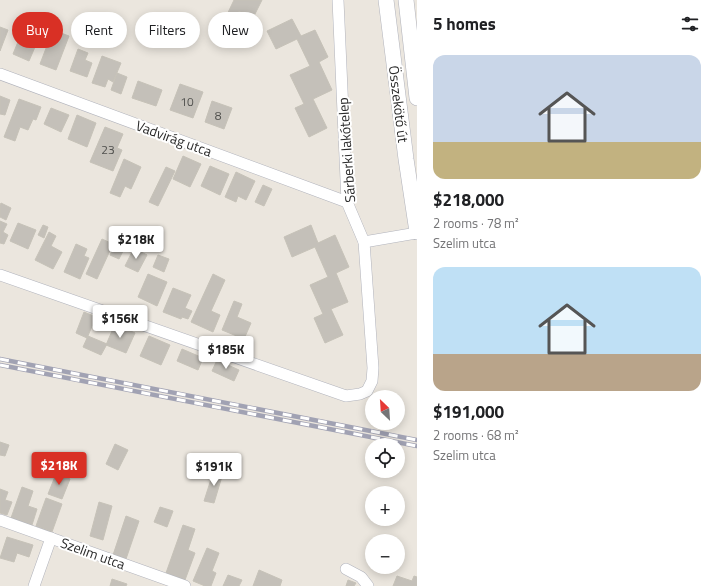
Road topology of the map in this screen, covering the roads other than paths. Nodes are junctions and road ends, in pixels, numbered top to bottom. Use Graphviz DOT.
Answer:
graph roads {
  1 [pos="338,0"];
  2 [pos="386,0"];
  3 [pos="406,0"];
  4 [pos="0,74"];
  5 [pos="417,98"];
  6 [pos="347,202"];
  7 [pos="417,233"];
  8 [pos="364,242"];
  9 [pos="0,275"];
  10 [pos="0,520"];
  11 [pos="51,538"];
  12 [pos="346,568"];
  13 [pos="34,586"];
  14 [pos="185,586"];
  15 [pos="368,586"];
  1 -- 6 [label="street, Sárberki lakótelep"];
  2 -- 7 [label="street, Összekötő út"];
  3 -- 5 [label="street, Összekötő út"];
  4 -- 6 [label="street, Vadvirág utca"];
  6 -- 8 [label="street, Sárberki lakótelep"];
  7 -- 8 [label="street"];
  8 -- 9 [label="street, Sárberki lakótelep"];
  10 -- 11 [label="street, Szelim utca"];
  11 -- 13 [label="street"];
  11 -- 14 [label="street, Szelim utca"];
  12 -- 15 [label="street"];
}
